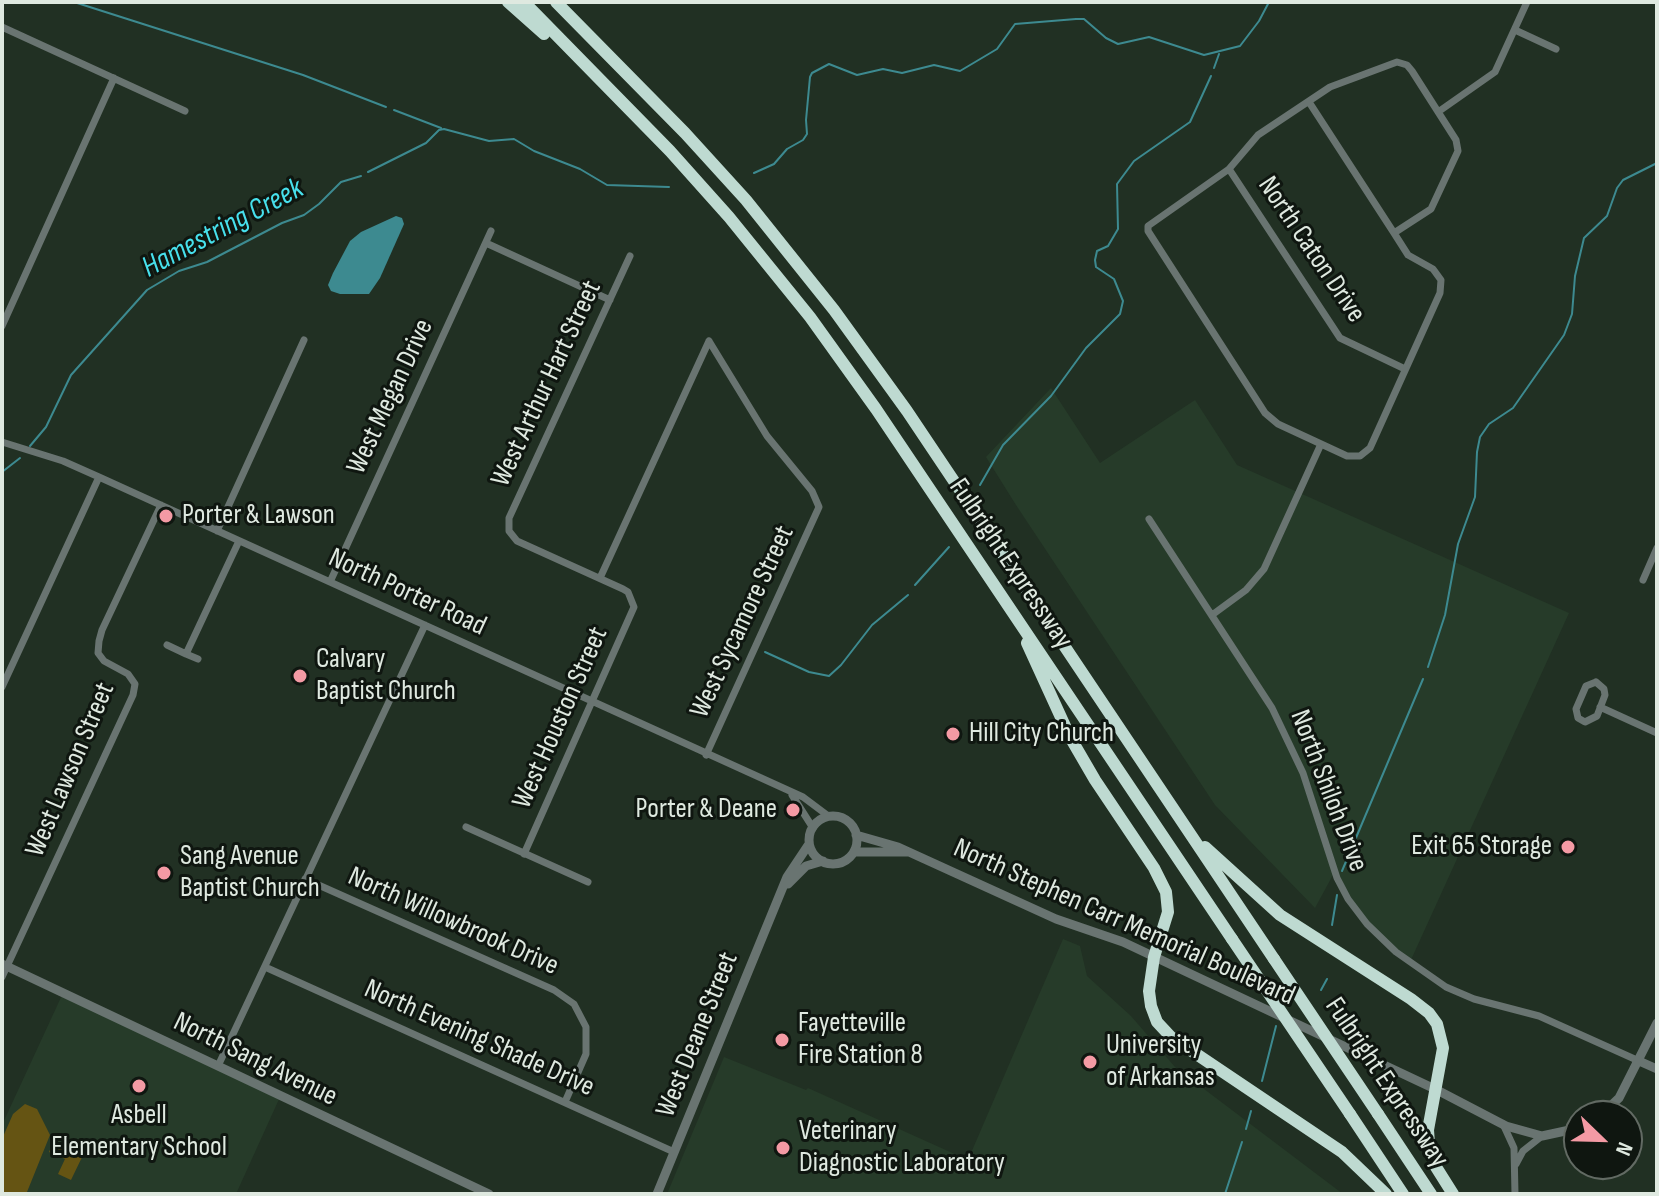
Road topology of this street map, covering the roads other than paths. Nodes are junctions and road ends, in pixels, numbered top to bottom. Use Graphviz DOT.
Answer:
graph roads {
  1 [pos="508,2"];
  2 [pos="524,2"];
  3 [pos="556,2"];
  4 [pos="1527,2"];
  5 [pos="2,27"];
  6 [pos="1515,30"];
  7 [pos="1556,49"];
  8 [pos="114,78"];
  9 [pos="619,99"];
  10 [pos="1309,102"];
  11 [pos="185,111"];
  12 [pos="1438,112"];
  13 [pos="1229,169"];
  14 [pos="491,231"];
  15 [pos="1394,233"];
  16 [pos="486,243"];
  17 [pos="630,256"];
  18 [pos="610,300"];
  19 [pos="2,326"];
  20 [pos="304,340"];
  21 [pos="1405,369"];
  22 [pos="2,442"];
  23 [pos="1321,444"];
  24 [pos="99,477"];
  25 [pos="161,505"];
  26 [pos="1149,519"];
  27 [pos="217,531"];
  28 [pos="239,541"];
  29 [pos="1657,548"];
  30 [pos="600,578"];
  31 [pos="1643,580"];
  32 [pos="330,582"];
  33 [pos="1010,608"];
  34 [pos="1212,615"];
  35 [pos="425,625"];
  36 [pos="167,645"];
  37 [pos="186,654"];
  38 [pos="198,659"];
  39 [pos="2,687"];
  40 [pos="593,703"];
  41 [pos="1600,707"];
  42 [pos="1657,733"];
  43 [pos="706,755"];
  44 [pos="790,793"];
  45 [pos="827,815"];
  46 [pos="466,827"];
  47 [pos="813,828"];
  48 [pos="1185,828"];
  49 [pos="856,835"];
  50 [pos="809,844"];
  51 [pos="854,852"];
  52 [pos="906,852"];
  53 [pos="524,854"];
  54 [pos="823,861"];
  55 [pos="305,879"];
  56 [pos="588,882"];
  57 [pos="780,892"];
  58 [pos="1154,957"];
  59 [pos="4,965"];
  60 [pos="265,967"];
  61 [pos="2,977"];
  62 [pos="1657,1023"];
  63 [pos="1639,1061"];
  64 [pos="218,1066"];
  65 [pos="1657,1069"];
  66 [pos="1437,1090"];
  67 [pos="1617,1100"];
  68 [pos="565,1102"];
  69 [pos="1503,1124"];
  70 [pos="1563,1131"];
  71 [pos="1542,1136"];
  72 [pos="674,1152"];
  73 [pos="1515,1166"];
  74 [pos="489,1194"];
  75 [pos="657,1194"];
  76 [pos="1386,1194"];
  77 [pos="1403,1194"];
  78 [pos="1431,1194"];
  79 [pos="1453,1194"];
  80 [pos="1515,1194"];
  1 -- 9 [label="highway"];
  2 -- 9 [label="highway, Fulbright Expressway"];
  3 -- 48 [label="highway, Fulbright Expressway"];
  4 -- 6 [label="street"];
  5 -- 8 [label="street"];
  6 -- 7 [label="street"];
  6 -- 12 [label="street"];
  8 -- 11 [label="street"];
  8 -- 19 [label="street"];
  9 -- 33 [label="highway, Fulbright Expressway"];
  10 -- 12 [label="street"];
  10 -- 13 [label="street"];
  10 -- 15 [label="street"];
  12 -- 15 [label="street"];
  13 -- 21 [label="street, North Caton Drive"];
  13 -- 23 [label="street"];
  14 -- 16 [label="street, West Megan Drive"];
  15 -- 21 [label="street"];
  16 -- 18 [label="street"];
  16 -- 32 [label="street, West Megan Drive"];
  17 -- 18 [label="street, West Arthur Hart Street"];
  18 -- 30 [label="street, West Arthur Hart Street"];
  20 -- 27 [label="street"];
  21 -- 23 [label="street"];
  22 -- 24 [label="street, North Porter Road"];
  23 -- 34 [label="street"];
  24 -- 25 [label="street, North Porter Road"];
  24 -- 39 [label="street"];
  25 -- 27 [label="street, North Porter Road"];
  25 -- 59 [label="street, West Lawson Street"];
  26 -- 34 [label="street, North Shiloh Drive"];
  27 -- 28 [label="street, North Porter Road"];
  28 -- 32 [label="street, North Porter Road"];
  28 -- 37 [label="street"];
  29 -- 31 [label="street"];
  30 -- 40 [label="street, West Houston Street"];
  30 -- 43 [label="street, West Sycamore Street"];
  32 -- 35 [label="street, North Porter Road"];
  33 -- 58 [label="highway"];
  33 -- 77 [label="highway, Fulbright Expressway, bridge"];
  34 -- 63 [label="street, North Shiloh Drive"];
  35 -- 40 [label="street, North Porter Road"];
  35 -- 55 [label="street"];
  36 -- 37 [label="street"];
  37 -- 38 [label="street"];
  40 -- 43 [label="street, North Porter Road"];
  40 -- 53 [label="street, West Houston Street"];
  41 -- 41 [label="street"];
  41 -- 42 [label="street"];
  43 -- 44 [label="street, North Porter Road"];
  44 -- 45 [label="street, North Porter Road"];
  44 -- 47 [label="street"];
  45 -- 47 [label="street"];
  45 -- 49 [label="street"];
  46 -- 53 [label="street"];
  47 -- 50 [label="street"];
  48 -- 66 [label="highway"];
  48 -- 78 [label="highway, Fulbright Expressway, bridge"];
  49 -- 51 [label="street"];
  49 -- 52 [label="street, North Stephen Carr Memorial Boulevard"];
  50 -- 54 [label="street"];
  50 -- 57 [label="street, West Deane Street"];
  51 -- 52 [label="street, North Stephen Carr Memorial Boulevard"];
  51 -- 54 [label="street"];
  52 -- 58 [label="street, North Stephen Carr Memorial Boulevard"];
  53 -- 56 [label="street"];
  54 -- 57 [label="street, West Deane Street"];
  55 -- 60 [label="street"];
  55 -- 68 [label="street, North Willowbrook Drive"];
  57 -- 72 [label="street, West Deane Street"];
  58 -- 66 [label="street, North Stephen Carr Memorial Boulevard"];
  58 -- 76 [label="highway"];
  59 -- 61 [label="street, West Lawson Street"];
  59 -- 64 [label="street, North Sang Avenue"];
  60 -- 64 [label="street"];
  60 -- 68 [label="street, North Evening Shade Drive"];
  62 -- 63 [label="street"];
  63 -- 65 [label="street, North Shiloh Drive"];
  63 -- 67 [label="street"];
  64 -- 74 [label="street, North Sang Avenue"];
  66 -- 69 [label="street, North Stephen Carr Memorial Boulevard"];
  66 -- 79 [label="highway"];
  68 -- 72 [label="street, North Evening Shade Drive"];
  69 -- 71 [label="street, North Stephen Carr Memorial Boulevard"];
  69 -- 73 [label="street"];
  70 -- 71 [label="street"];
  71 -- 73 [label="street"];
  72 -- 75 [label="street, West Deane Street"];
  73 -- 80 [label="street"];
}
